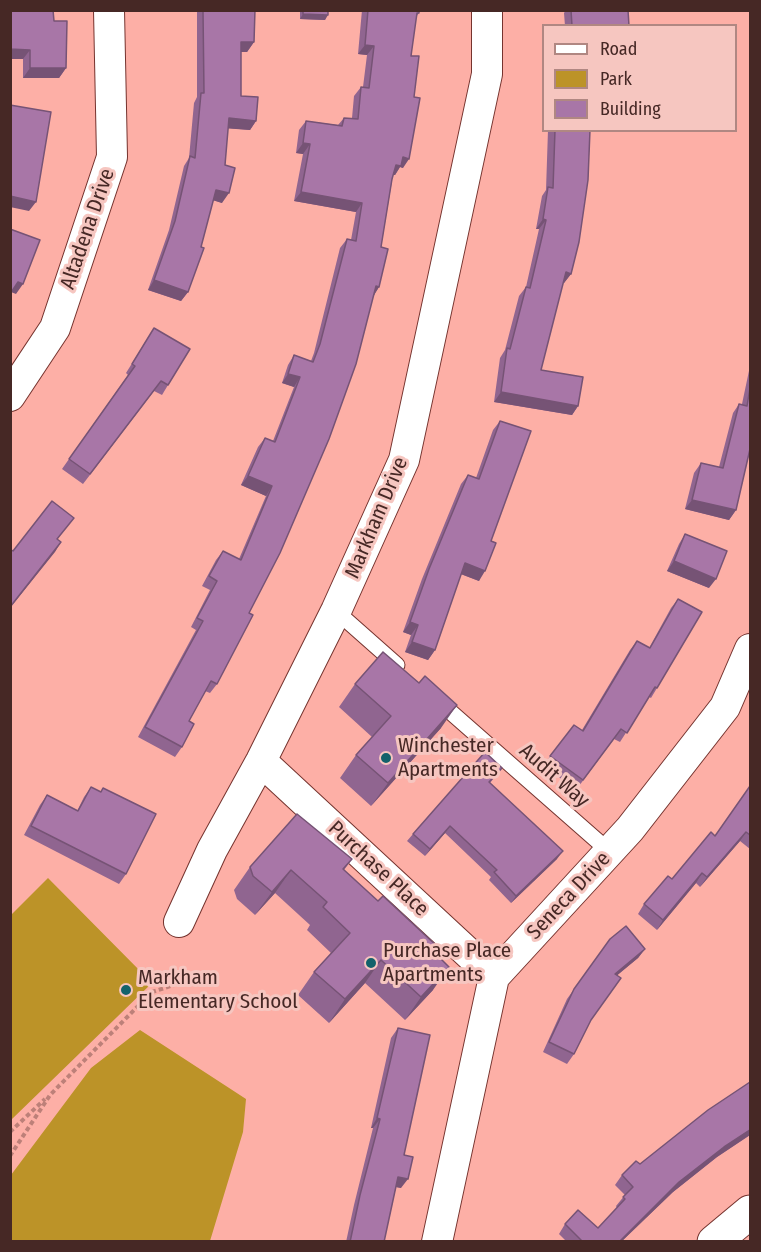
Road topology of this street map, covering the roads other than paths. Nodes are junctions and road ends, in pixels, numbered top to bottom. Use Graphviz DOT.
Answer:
graph roads {
  1 [pos="109,10"];
  2 [pos="487,10"];
  3 [pos="10,396"];
  4 [pos="336,611"];
  5 [pos="750,649"];
  6 [pos="406,673"];
  7 [pos="423,688"];
  8 [pos="261,761"];
  9 [pos="610,852"];
  10 [pos="179,922"];
  11 [pos="494,977"];
  12 [pos="750,1212"];
  13 [pos="437,1242"];
  14 [pos="714,1242"];
  1 -- 3 [label="street, Altadena Drive"];
  2 -- 4 [label="street, Markham Drive"];
  4 -- 6 [label="lane"];
  4 -- 8 [label="street, Markham Drive"];
  5 -- 9 [label="street, Seneca Drive"];
  7 -- 9 [label="lane, Audit Way"];
  8 -- 10 [label="street, Markham Drive"];
  8 -- 11 [label="street, Purchase Place"];
  9 -- 11 [label="street, Seneca Drive"];
  11 -- 13 [label="street"];
  12 -- 14 [label="street"];
}
